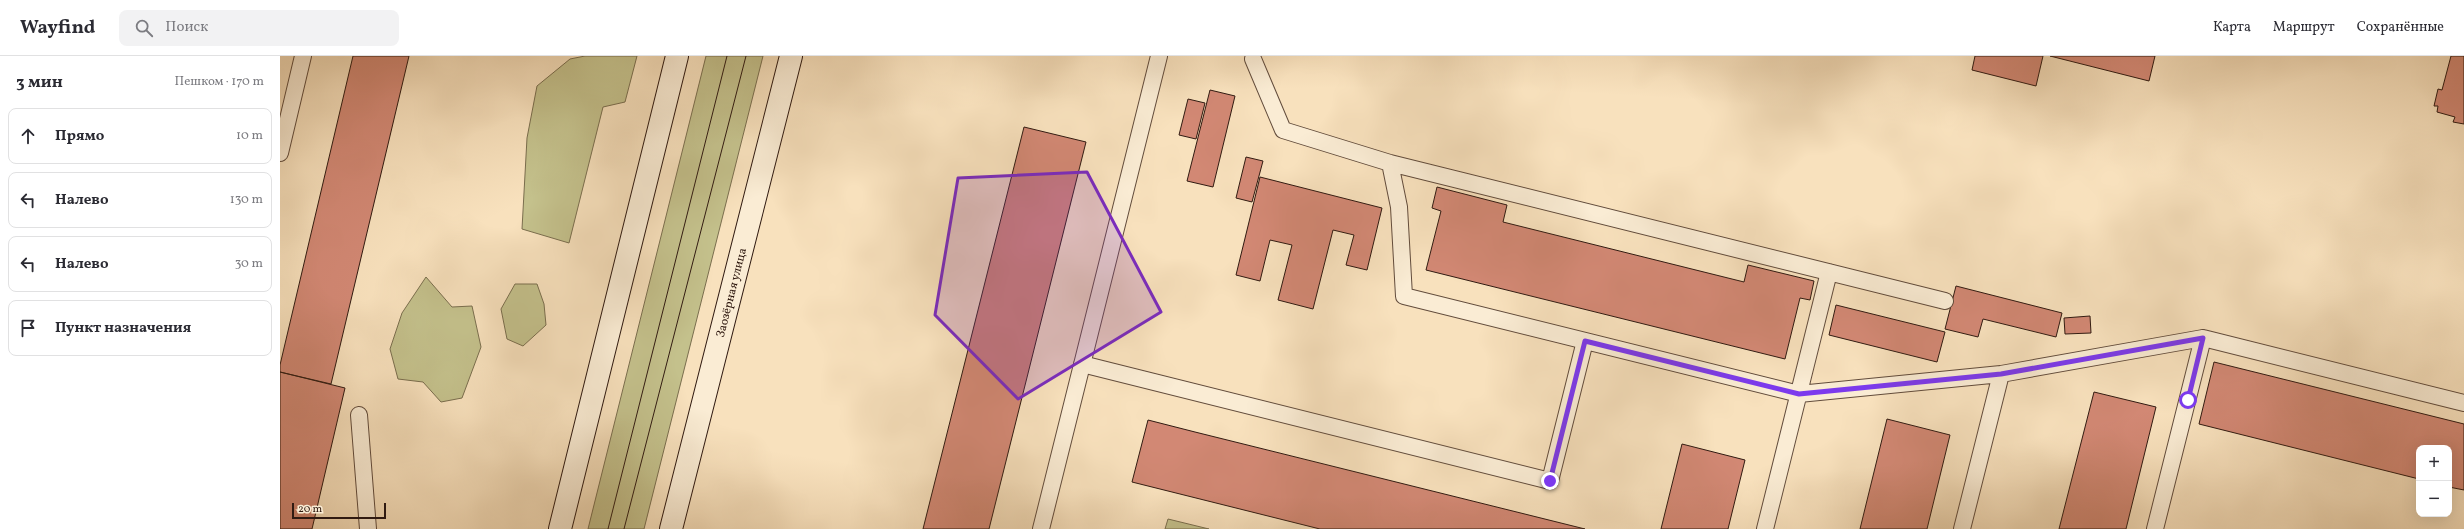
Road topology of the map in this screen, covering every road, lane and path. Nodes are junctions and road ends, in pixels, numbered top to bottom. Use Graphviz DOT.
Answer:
graph roads {
  1 [pos="303,56"];
  2 [pos="677,56"];
  3 [pos="791,56"];
  4 [pos="1159,56"];
  5 [pos="1249,57"];
  6 [pos="280,153"];
  7 [pos="1390,163"];
  8 [pos="1830,272"];
  9 [pos="1945,301"];
  10 [pos="2203,338"];
  11 [pos="1585,341"];
  12 [pos="1082,364"];
  13 [pos="2001,374"];
  14 [pos="1799,394"];
  15 [pos="2464,403"];
  16 [pos="358,415"];
  17 [pos="368,529"];
  18 [pos="560,529"];
  19 [pos="671,529"];
  20 [pos="1041,529"];
  21 [pos="1765,529"];
  22 [pos="1962,529"];
  23 [pos="2155,529"];
  1 -- 6 [label="lane"];
  2 -- 18 [label="main road"];
  3 -- 19 [label="main road, Заозёрная улица"];
  4 -- 12 [label="lane"];
  5 -- 7 [label="lane"];
  7 -- 8 [label="lane"];
  7 -- 11 [label="lane"];
  8 -- 9 [label="lane"];
  8 -- 14 [label="lane"];
  10 -- 13 [label="lane"];
  10 -- 15 [label="lane"];
  10 -- 23 [label="lane"];
  11 -- 12 [label="lane"];
  11 -- 14 [label="lane"];
  12 -- 20 [label="lane"];
  13 -- 14 [label="lane"];
  13 -- 22 [label="lane"];
  14 -- 21 [label="lane"];
  16 -- 17 [label="lane"];
}
